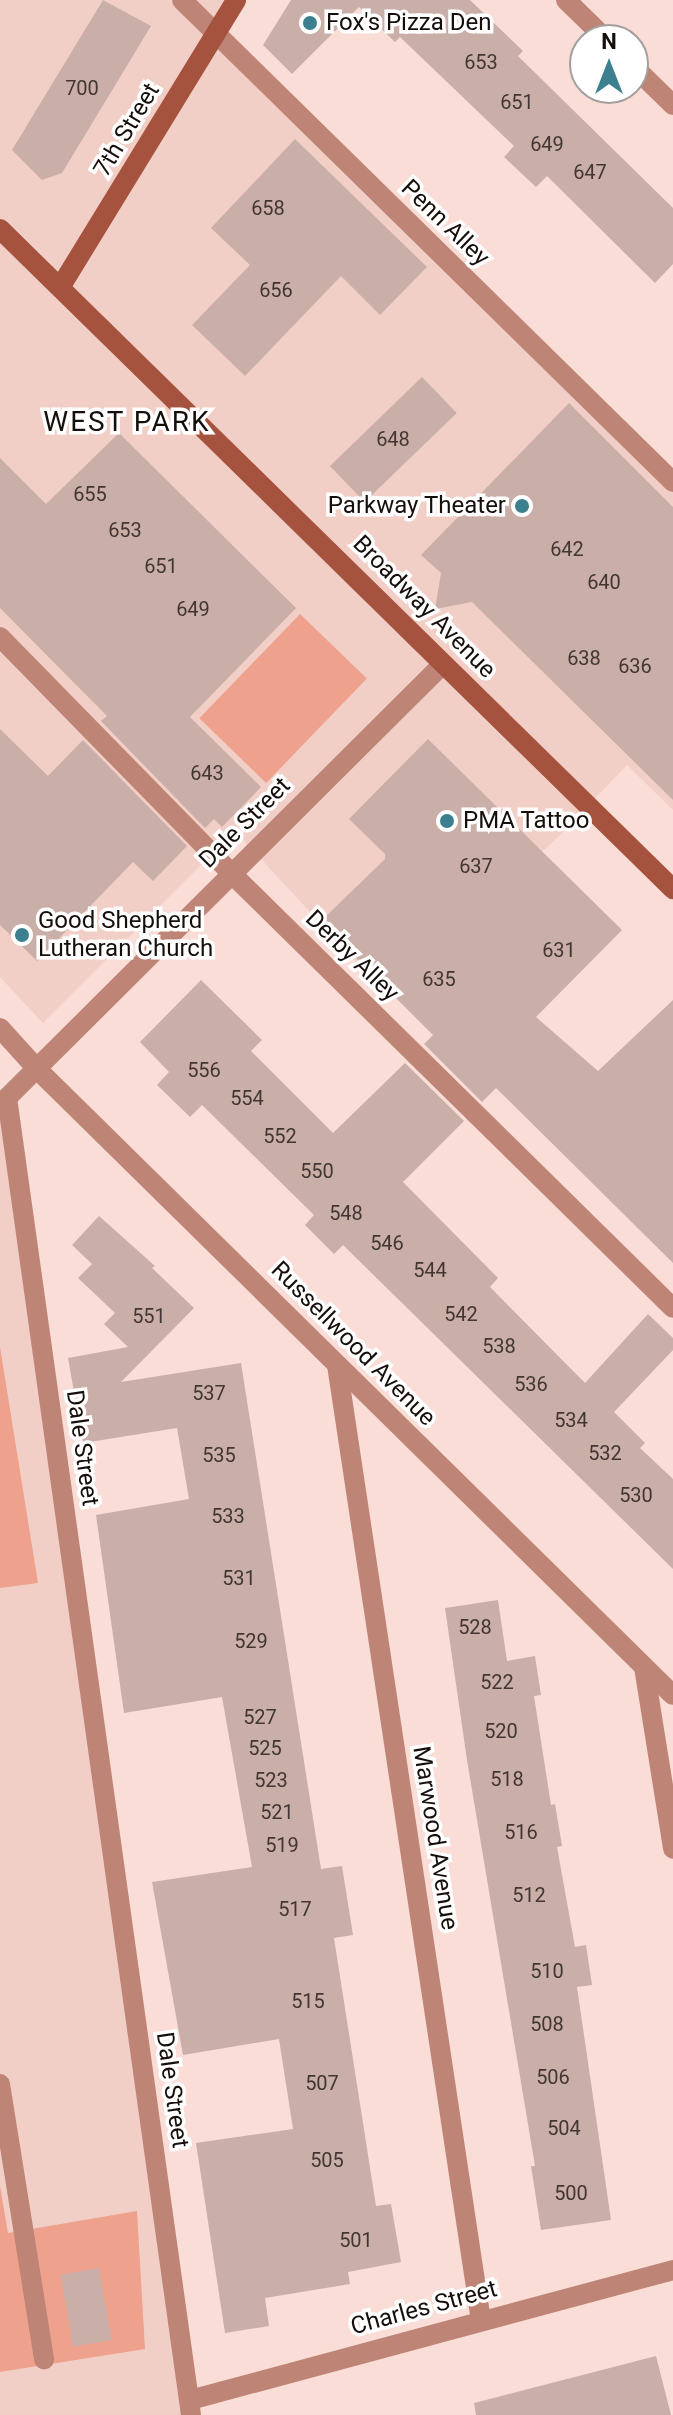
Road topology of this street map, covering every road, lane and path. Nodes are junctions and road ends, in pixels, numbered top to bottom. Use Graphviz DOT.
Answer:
graph roads {
  1 [pos="182,0"];
  2 [pos="236,0"];
  3 [pos="566,0"];
  4 [pos="591,24"];
  5 [pos="215,35"];
  6 [pos="649,82"];
  7 [pos="673,105"];
  8 [pos="0,229"];
  9 [pos="61,286"];
  10 [pos="673,482"];
  11 [pos="0,637"];
  12 [pos="443,664"];
  13 [pos="231,873"];
  14 [pos="673,889"];
  15 [pos="0,1028"];
  16 [pos="37,1069"];
  17 [pos="3,1101"];
  18 [pos="673,1308"];
  19 [pos="337,1365"];
  20 [pos="644,1667"];
  21 [pos="673,1695"];
  22 [pos="673,1849"];
  23 [pos="0,2084"];
  24 [pos="673,2270"];
  25 [pos="481,2320"];
  26 [pos="44,2360"];
  27 [pos="190,2407"];
  1 -- 5 [label="street, Penn Alley"];
  2 -- 5 [label="street, 7th Street"];
  3 -- 4 [label="street"];
  5 -- 9 [label="street, 7th Street"];
  5 -- 10 [label="street, Penn Alley"];
  6 -- 7 [label="street"];
  8 -- 9 [label="street, Broadway Avenue"];
  9 -- 12 [label="street, Broadway Avenue"];
  11 -- 13 [label="street, Derby Alley"];
  12 -- 13 [label="street, Dale Street"];
  12 -- 14 [label="street, Broadway Avenue"];
  13 -- 16 [label="street, Dale Street"];
  13 -- 18 [label="street, Derby Alley"];
  15 -- 16 [label="street, Russellwood Avenue"];
  16 -- 17 [label="street, Dale Street"];
  16 -- 19 [label="street, Russellwood Avenue"];
  17 -- 27 [label="street, Dale Street"];
  19 -- 20 [label="street, Russellwood Avenue"];
  19 -- 25 [label="street, Marwood Avenue"];
  20 -- 21 [label="street, Russellwood Avenue"];
  20 -- 22 [label="street"];
  23 -- 26 [label="street"];
  24 -- 25 [label="street, Charles Street"];
  25 -- 27 [label="street, Charles Street"];
}
